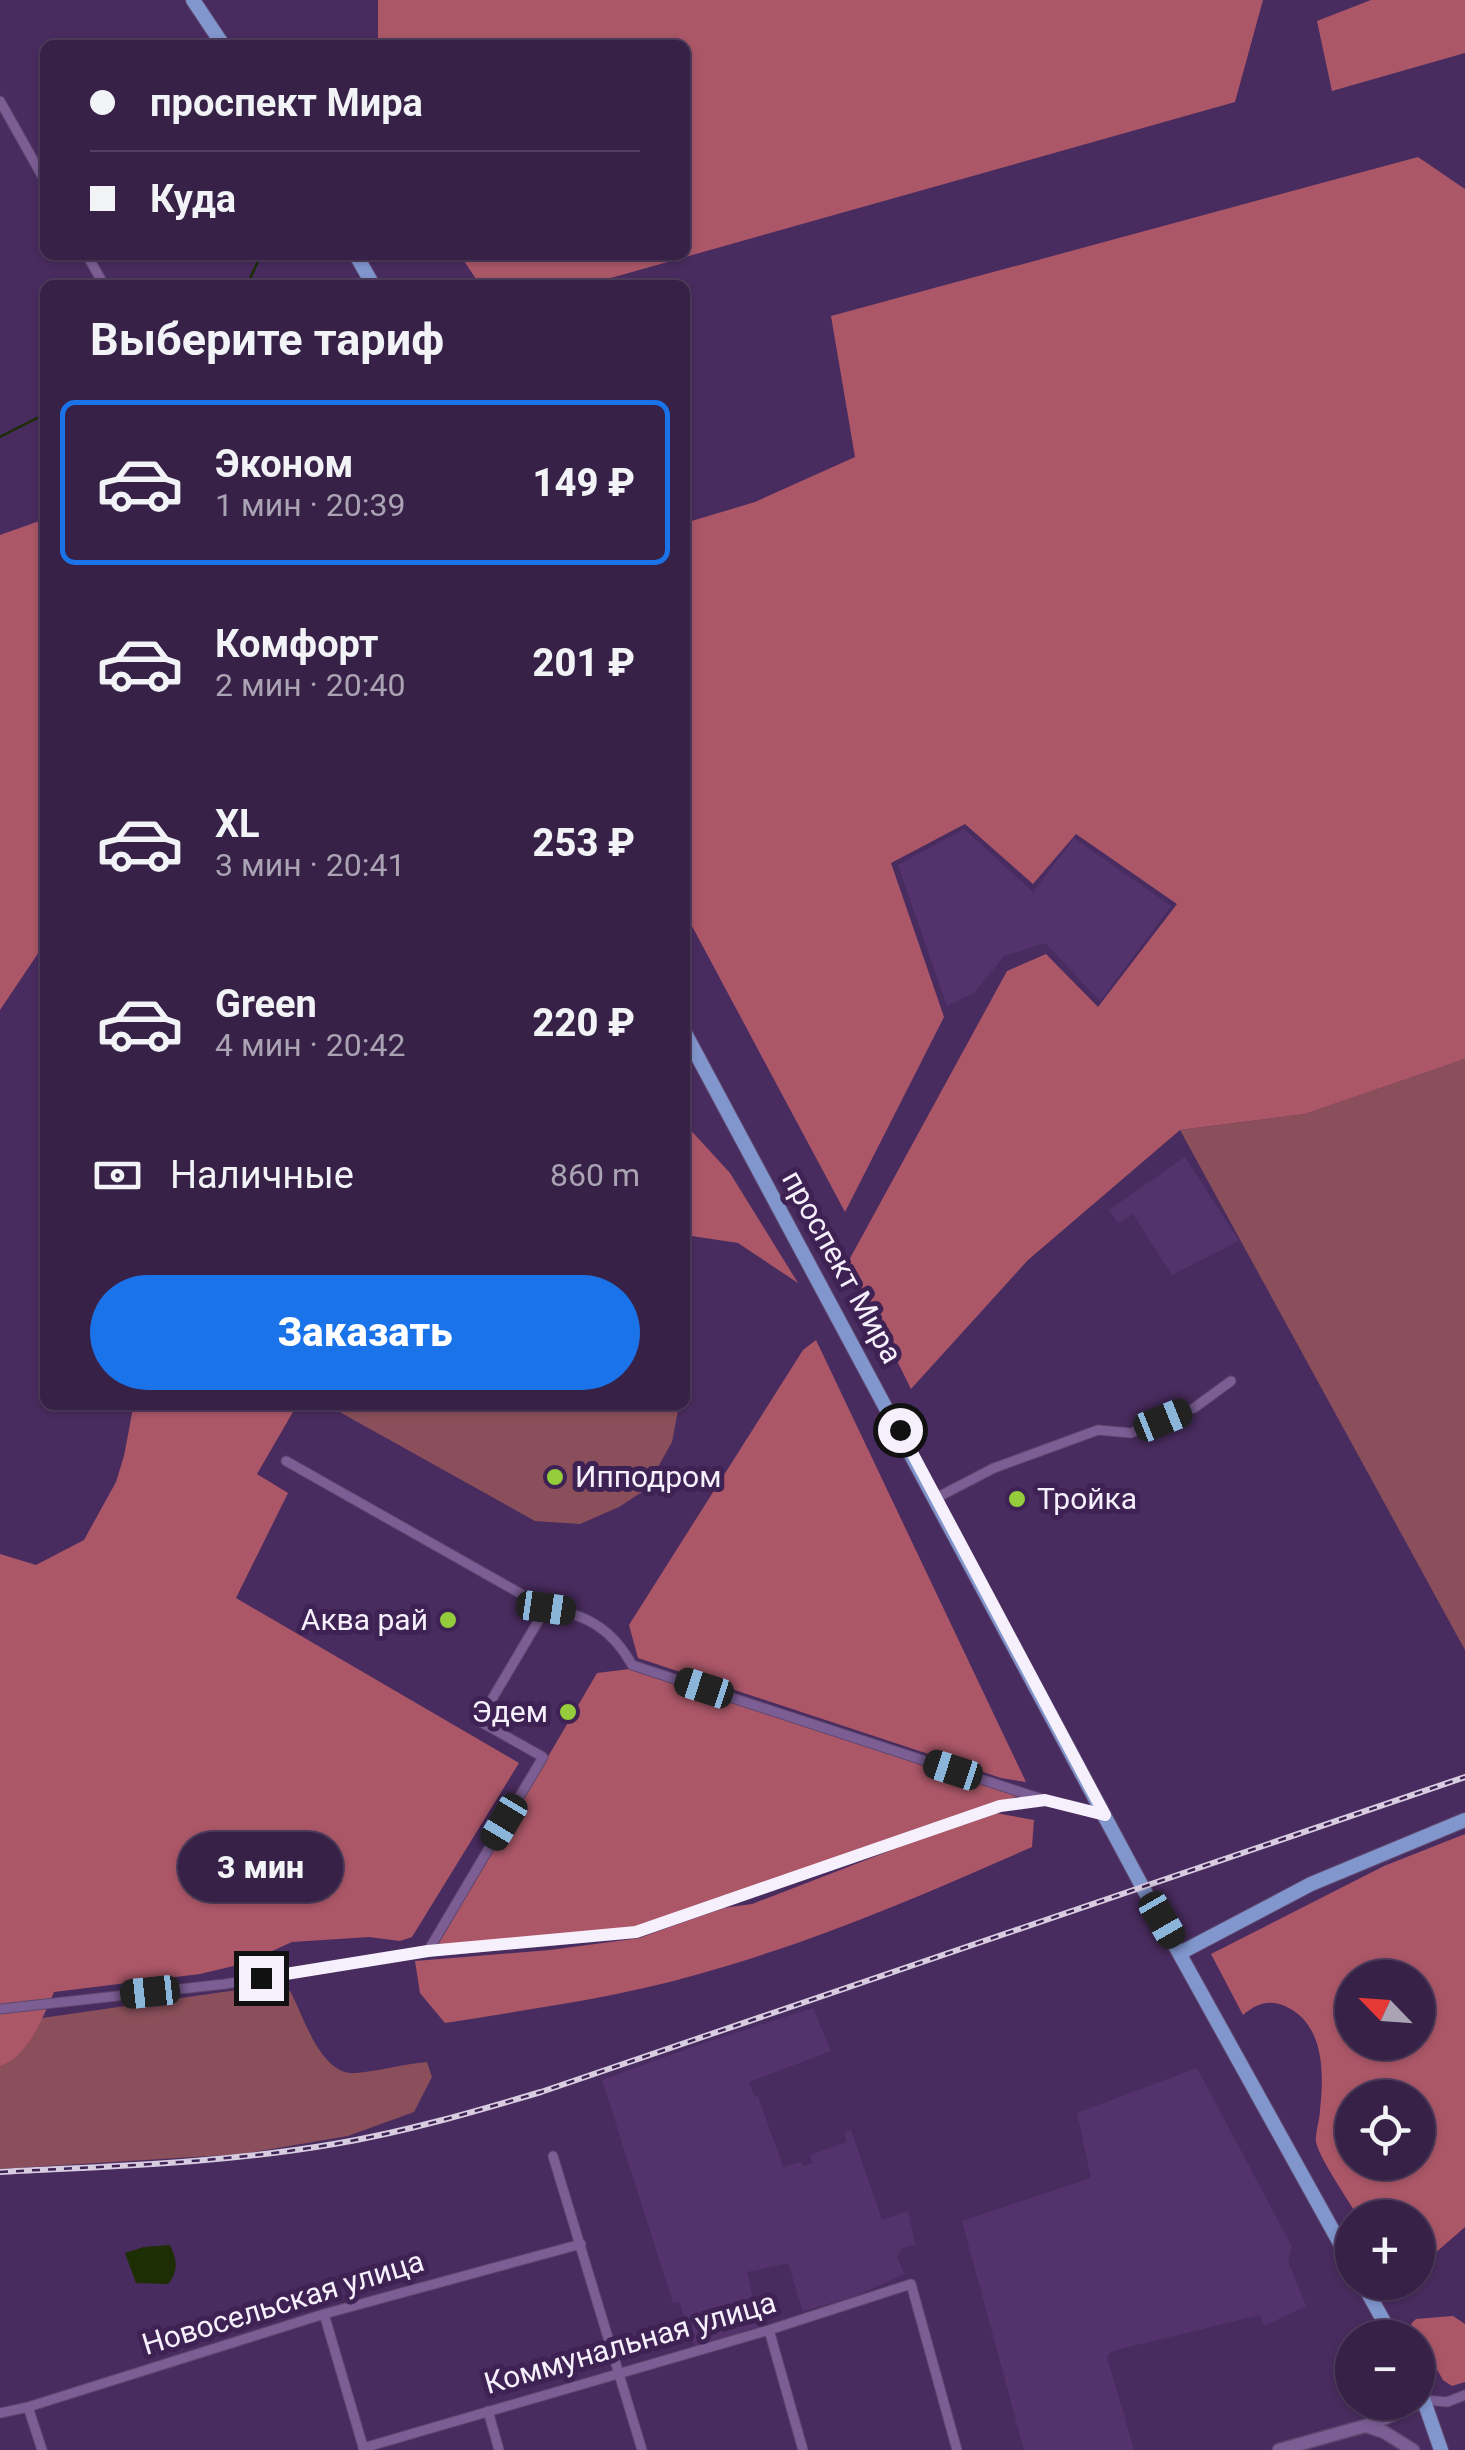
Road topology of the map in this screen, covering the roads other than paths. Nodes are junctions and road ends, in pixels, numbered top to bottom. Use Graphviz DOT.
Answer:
graph roads {
  1 [pos="193,0"];
  2 [pos="220,40"];
  3 [pos="0,101"];
  4 [pos="40,172"];
  5 [pos="690,1042"];
  6 [pos="1232,1381"];
  7 [pos="286,1461"];
  8 [pos="936,1498"];
  9 [pos="546,1608"];
  10 [pos="1045,1800"];
  11 [pos="1105,1815"];
  12 [pos="1465,1820"];
  13 [pos="428,1951"];
  14 [pos="1180,1952"];
  15 [pos="0,2008"];
  16 [pos="553,2156"];
  17 [pos="1335,2234"];
  18 [pos="581,2244"];
  19 [pos="324,2314"];
  20 [pos="769,2330"];
  21 [pos="620,2371"];
  22 [pos="1465,2396"];
  23 [pos="1435,2401"];
  24 [pos="28,2407"];
  25 [pos="488,2411"];
  26 [pos="0,2413"];
  27 [pos="1372,2420"];
  28 [pos="1380,2420"];
  29 [pos="1432,2420"];
  30 [pos="1366,2426"];
  31 [pos="364,2449"];
  32 [pos="42,2450"];
  33 [pos="500,2450"];
  34 [pos="642,2450"];
  35 [pos="803,2450"];
  36 [pos="958,2450"];
  37 [pos="1279,2450"];
  38 [pos="1413,2450"];
  39 [pos="1440,2450"];
  1 -- 2 [label="main road"];
  3 -- 4 [label="street"];
  5 -- 8 [label="main road, проспект Мира"];
  6 -- 8 [label="street"];
  7 -- 9 [label="street"];
  8 -- 11 [label="main road, проспект Мира"];
  9 -- 10 [label="street"];
  9 -- 13 [label="street"];
  10 -- 11 [label="street"];
  10 -- 13 [label="street"];
  11 -- 14 [label="main road, проспект Мира"];
  12 -- 14 [label="main road"];
  13 -- 15 [label="street"];
  14 -- 17 [label="main road, проспект Мира"];
  16 -- 18 [label="street"];
  18 -- 19 [label="street, Новосельская улица"];
  18 -- 21 [label="street"];
  19 -- 24 [label="street, Новосельская улица"];
  19 -- 31 [label="street"];
  20 -- 21 [label="street, Коммунальная улица"];
  20 -- 35 [label="street"];
  20 -- 36 [label="street, Коммунальная улица"];
  21 -- 25 [label="street, Коммунальная улица"];
  21 -- 34 [label="street"];
  22 -- 23 [label="street"];
  24 -- 26 [label="street, Новосельская улица"];
  24 -- 32 [label="street"];
  25 -- 31 [label="street, Коммунальная улица"];
  25 -- 33 [label="street"];
  27 -- 30 [label="street"];
  28 -- 30 [label="street"];
  29 -- 39 [label="main road"];
  30 -- 37 [label="street"];
  30 -- 38 [label="street"];
}
